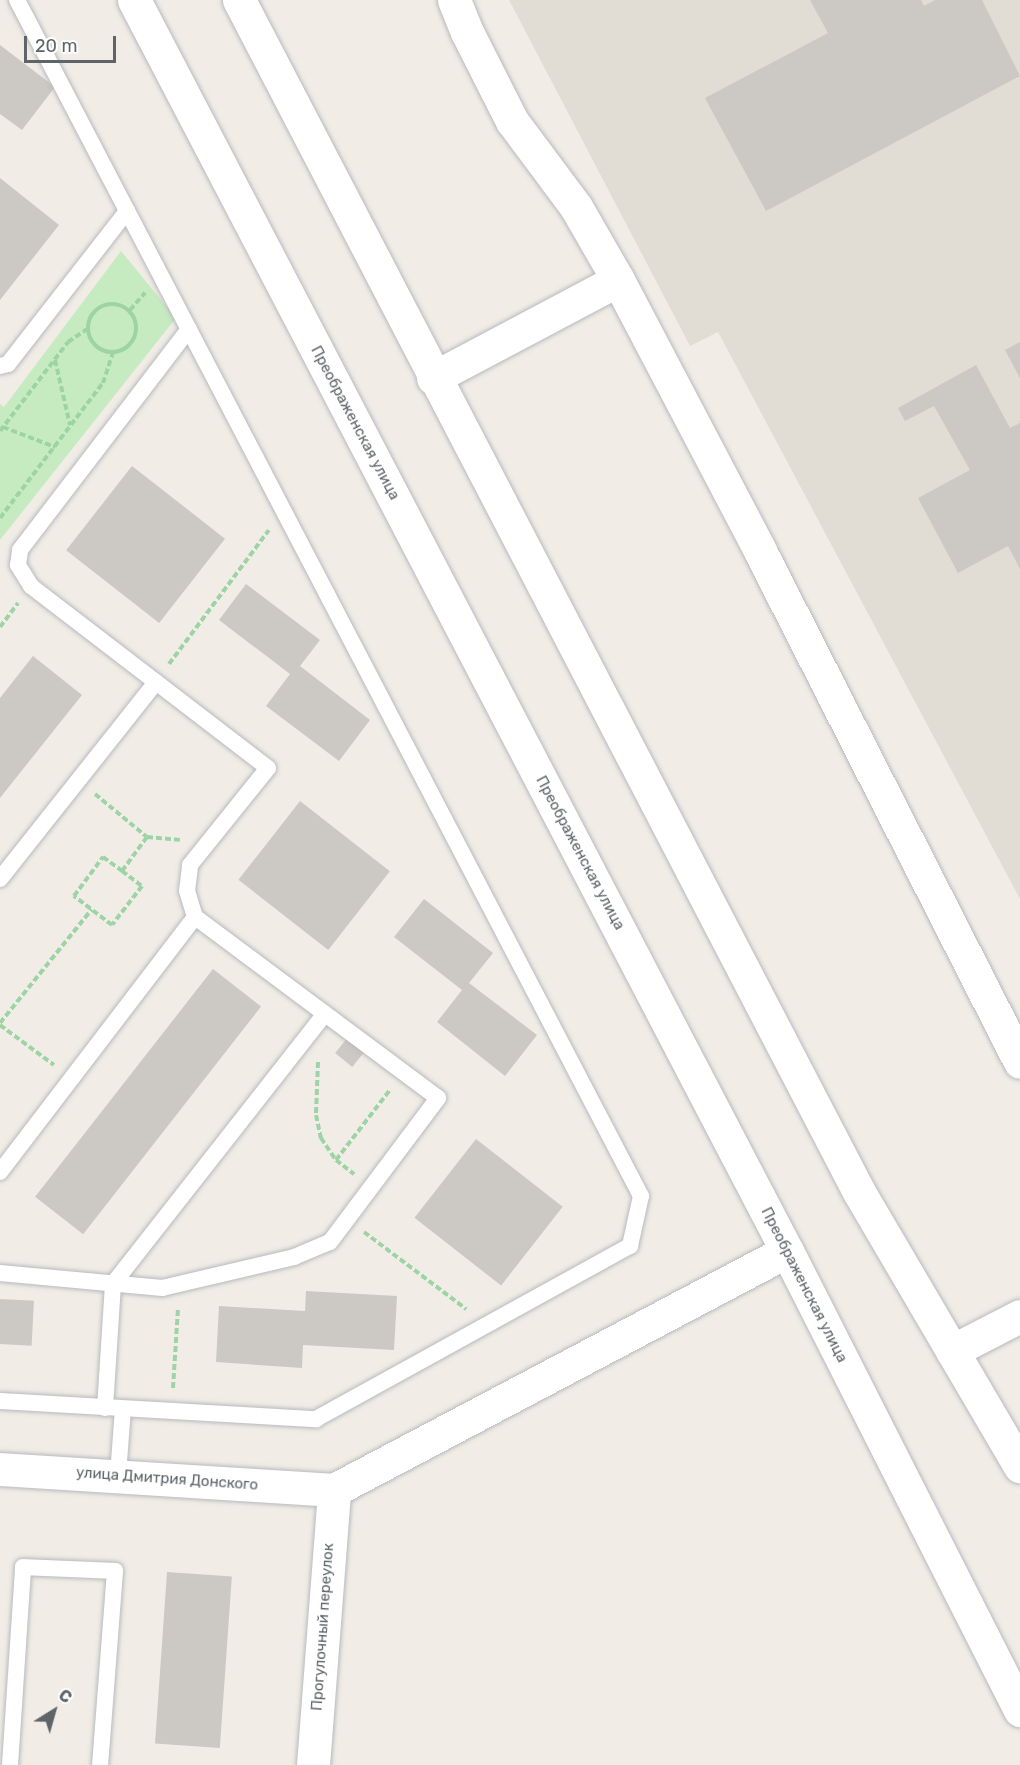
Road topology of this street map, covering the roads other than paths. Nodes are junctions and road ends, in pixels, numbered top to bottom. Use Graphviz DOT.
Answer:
graph roads {
  1 [pos="17,0"];
  2 [pos="134,0"];
  3 [pos="239,0"];
  4 [pos="454,0"];
  5 [pos="127,211"];
  6 [pos="618,280"];
  7 [pos="189,329"];
  8 [pos="0,366"];
  9 [pos="434,378"];
  10 [pos="156,682"];
  11 [pos="0,879"];
  12 [pos="195,917"];
  13 [pos="325,1014"];
  14 [pos="1011,1023"];
  15 [pos="1020,1062"];
  16 [pos="0,1172"];
  17 [pos="787,1251"];
  18 [pos="0,1273"];
  19 [pos="113,1284"];
  20 [pos="1020,1316"];
  21 [pos="952,1351"];
  22 [pos="0,1401"];
  23 [pos="105,1408"];
  24 [pos="123,1409"];
  25 [pos="1020,1466"];
  26 [pos="0,1469"];
  27 [pos="118,1475"];
  28 [pos="334,1490"];
  29 [pos="1020,1710"];
  30 [pos="10,1765"];
  31 [pos="100,1765"];
  32 [pos="313,1765"];
  1 -- 5 [label="lane"];
  2 -- 17 [label="street, Преображенская улица"];
  3 -- 9 [label="street"];
  4 -- 6 [label="street"];
  5 -- 7 [label="lane"];
  5 -- 8 [label="lane"];
  6 -- 9 [label="street"];
  6 -- 14 [label="street"];
  7 -- 10 [label="lane"];
  7 -- 24 [label="lane"];
  9 -- 21 [label="street"];
  10 -- 11 [label="lane"];
  10 -- 12 [label="lane"];
  12 -- 13 [label="lane"];
  12 -- 16 [label="lane"];
  13 -- 19 [label="lane"];
  13 -- 19 [label="lane"];
  14 -- 15 [label="street"];
  17 -- 28 [label="street"];
  17 -- 29 [label="street, Преображенская улица"];
  18 -- 19 [label="lane"];
  19 -- 23 [label="lane"];
  20 -- 21 [label="street"];
  21 -- 25 [label="street"];
  22 -- 23 [label="lane"];
  23 -- 24 [label="lane"];
  24 -- 27 [label="lane"];
  26 -- 27 [label="street, улица Дмитрия Донского"];
  27 -- 28 [label="street, улица Дмитрия Донского"];
  28 -- 32 [label="street, Прогулочный переулок"];
  30 -- 31 [label="lane"];
}
